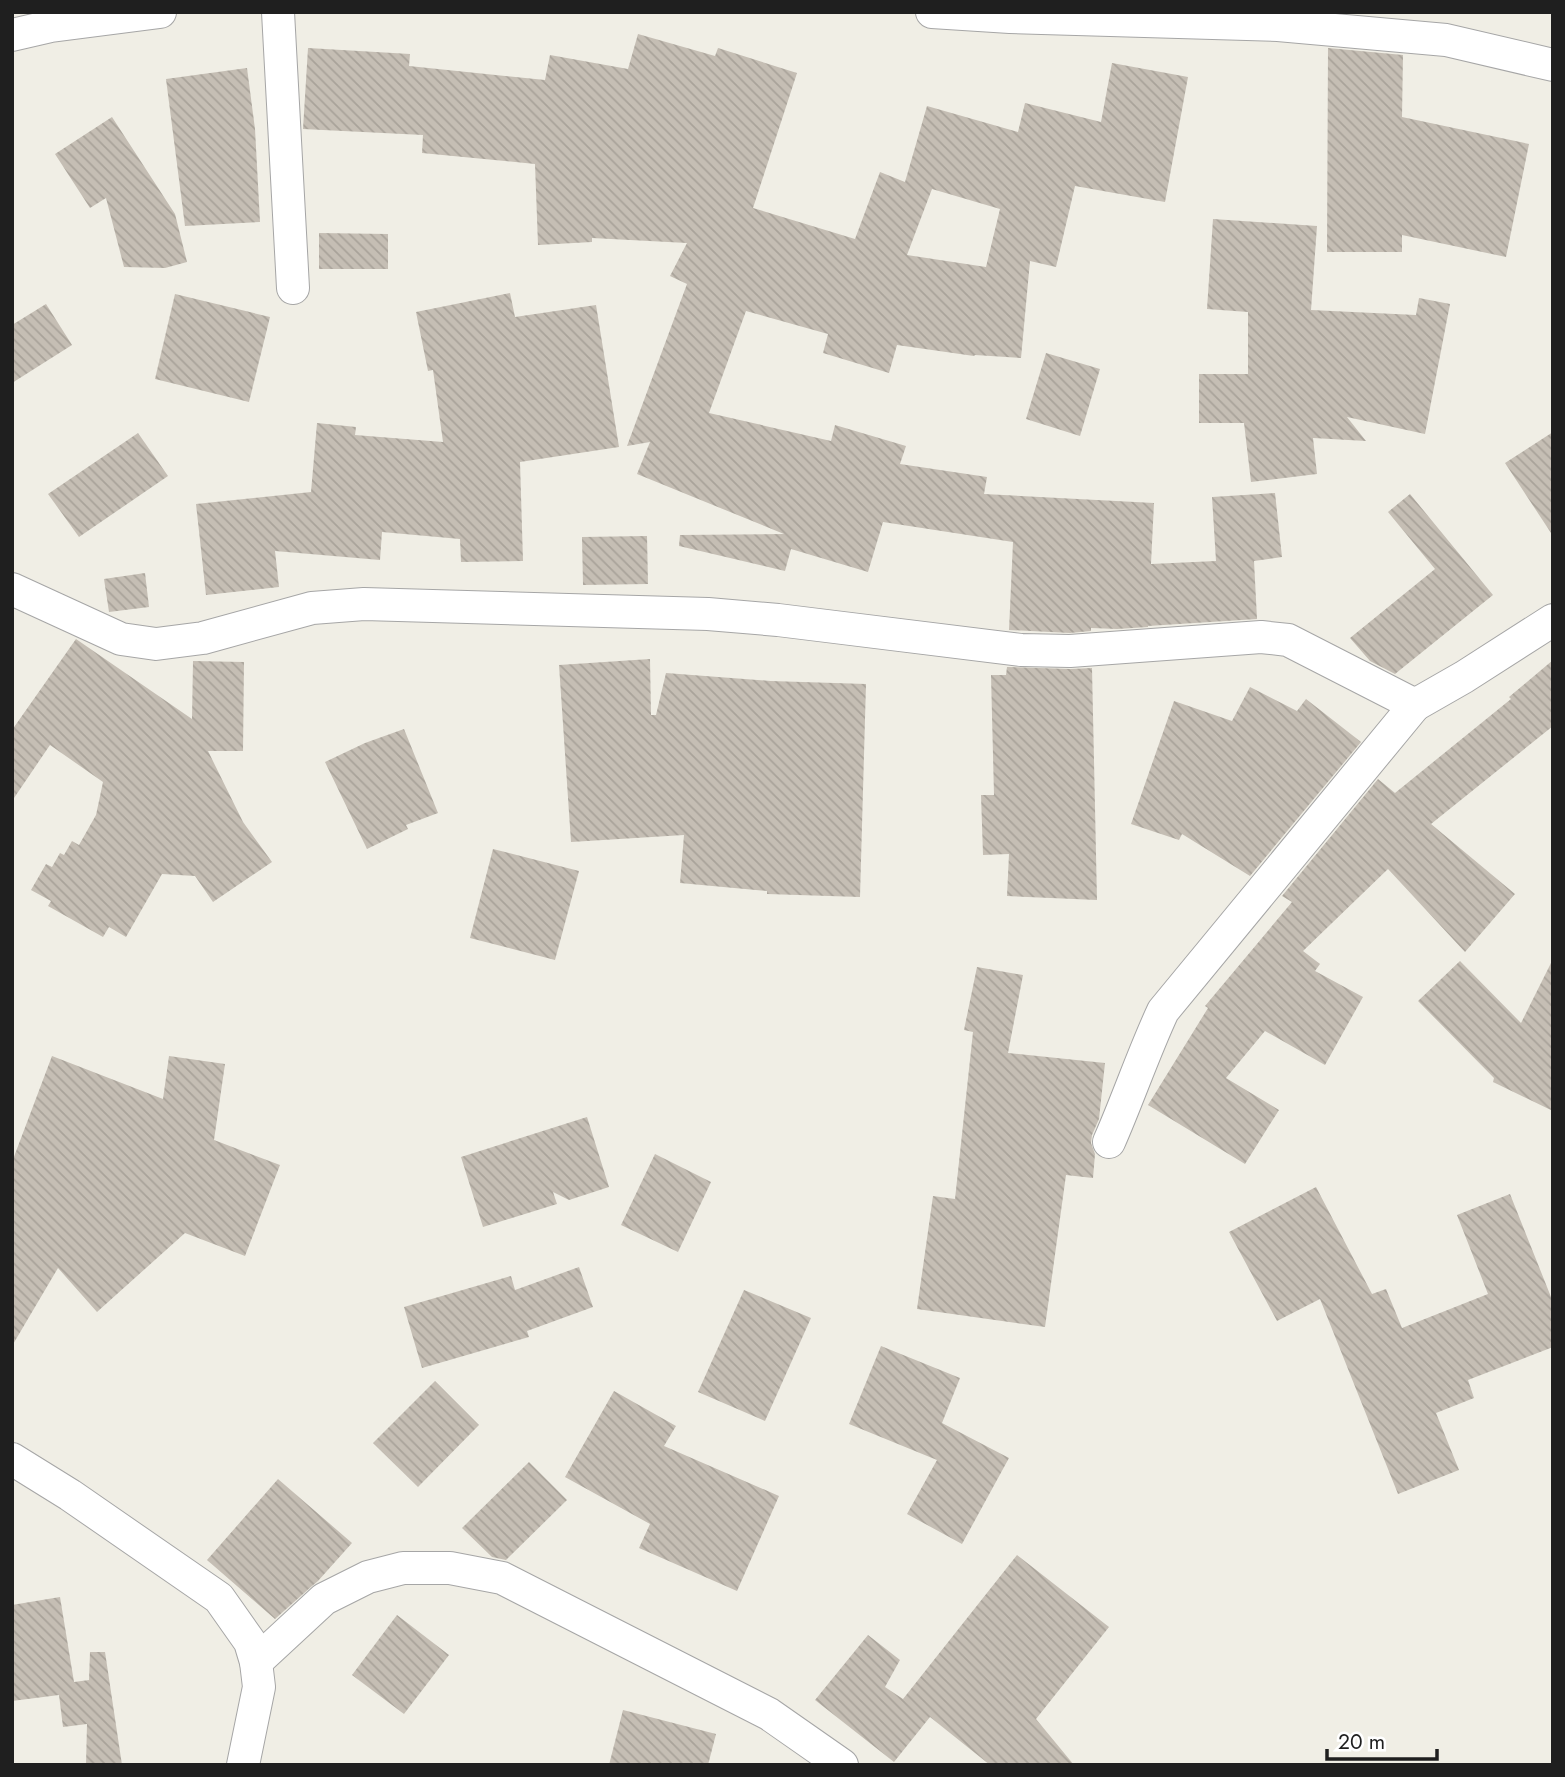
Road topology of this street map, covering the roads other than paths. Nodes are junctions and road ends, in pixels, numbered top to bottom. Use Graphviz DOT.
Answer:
graph roads {
  1 [pos="160,12"];
  2 [pos="278,12"];
  3 [pos="932,12"];
  4 [pos="1010,15"];
  5 [pos="1279,19"];
  6 [pos="12,35"];
  7 [pos="1553,65"];
  8 [pos="293,288"];
  9 [pos="12,589"];
  10 [pos="1553,620"];
  11 [pos="1415,705"];
  12 [pos="1110,1142"];
  13 [pos="12,1459"];
  14 [pos="256,1662"];
  15 [pos="243,1765"];
  16 [pos="842,1765"];
  1 -- 6 [label="street"];
  2 -- 8 [label="street"];
  3 -- 4 [label="street"];
  4 -- 5 [label="street"];
  5 -- 7 [label="street"];
  9 -- 11 [label="street"];
  10 -- 11 [label="street"];
  11 -- 12 [label="street"];
  13 -- 14 [label="street"];
  14 -- 15 [label="street"];
  14 -- 16 [label="street"];
}
